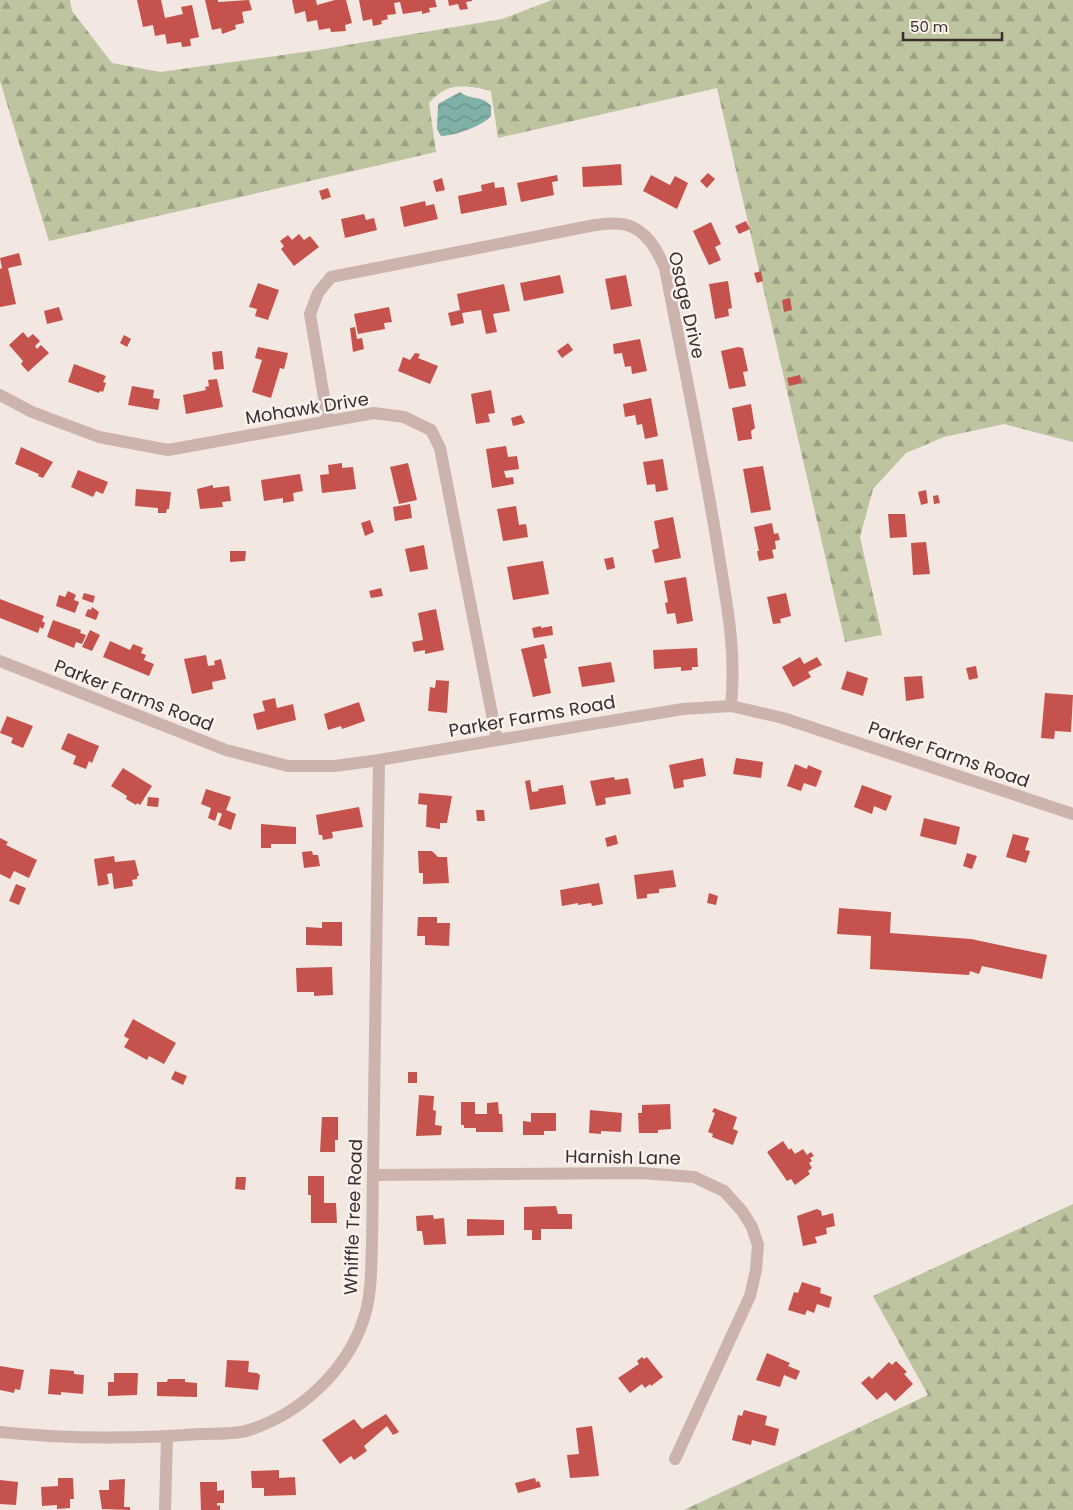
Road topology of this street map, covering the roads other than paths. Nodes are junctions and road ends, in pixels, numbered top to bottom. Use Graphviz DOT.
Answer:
graph roads {
  1 [pos="0,395"];
  2 [pos="328,421"];
  3 [pos="0,661"];
  4 [pos="731,706"];
  5 [pos="497,740"];
  6 [pos="379,760"];
  7 [pos="1073,814"];
  8 [pos="372,1175"];
  9 [pos="0,1432"];
  10 [pos="167,1437"];
  11 [pos="675,1459"];
  12 [pos="165,1510"];
  1 -- 2 [label="street, Mohawk Drive"];
  2 -- 4 [label="street, Osage Drive"];
  2 -- 5 [label="street, Mohawk Drive"];
  3 -- 6 [label="street, Parker Farms Road"];
  4 -- 5 [label="street, Parker Farms Road"];
  4 -- 7 [label="street, Parker Farms Road"];
  5 -- 6 [label="street, Parker Farms Road"];
  6 -- 8 [label="street, Whiffle Tree Road"];
  8 -- 10 [label="street, Whiffle Tree Road"];
  8 -- 11 [label="street, Harnish Lane"];
  9 -- 10 [label="street, Whiffle Tree Road"];
  10 -- 12 [label="street"];
}
